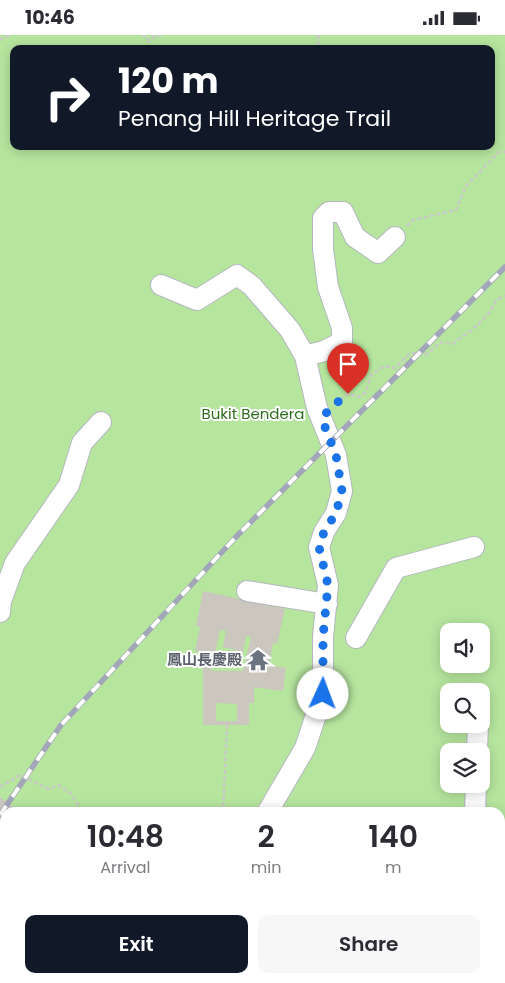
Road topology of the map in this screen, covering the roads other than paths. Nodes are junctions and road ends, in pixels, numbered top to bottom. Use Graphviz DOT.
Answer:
graph roads {
  1 [pos="395,237"];
  2 [pos="161,285"];
  3 [pos="305,357"];
  4 [pos="101,422"];
  5 [pos="474,547"];
  6 [pos="247,591"];
  7 [pos="327,604"];
  8 [pos="0,612"];
  9 [pos="356,637"];
  10 [pos="476,793"];
  11 [pos="270,807"];
  12 [pos="475,807"];
  1 -- 3 [label="street"];
  2 -- 3 [label="street"];
  3 -- 7 [label="street"];
  4 -- 8 [label="street"];
  5 -- 9 [label="street"];
  6 -- 7 [label="street"];
  7 -- 11 [label="street"];
  10 -- 12 [label="street"];
}
